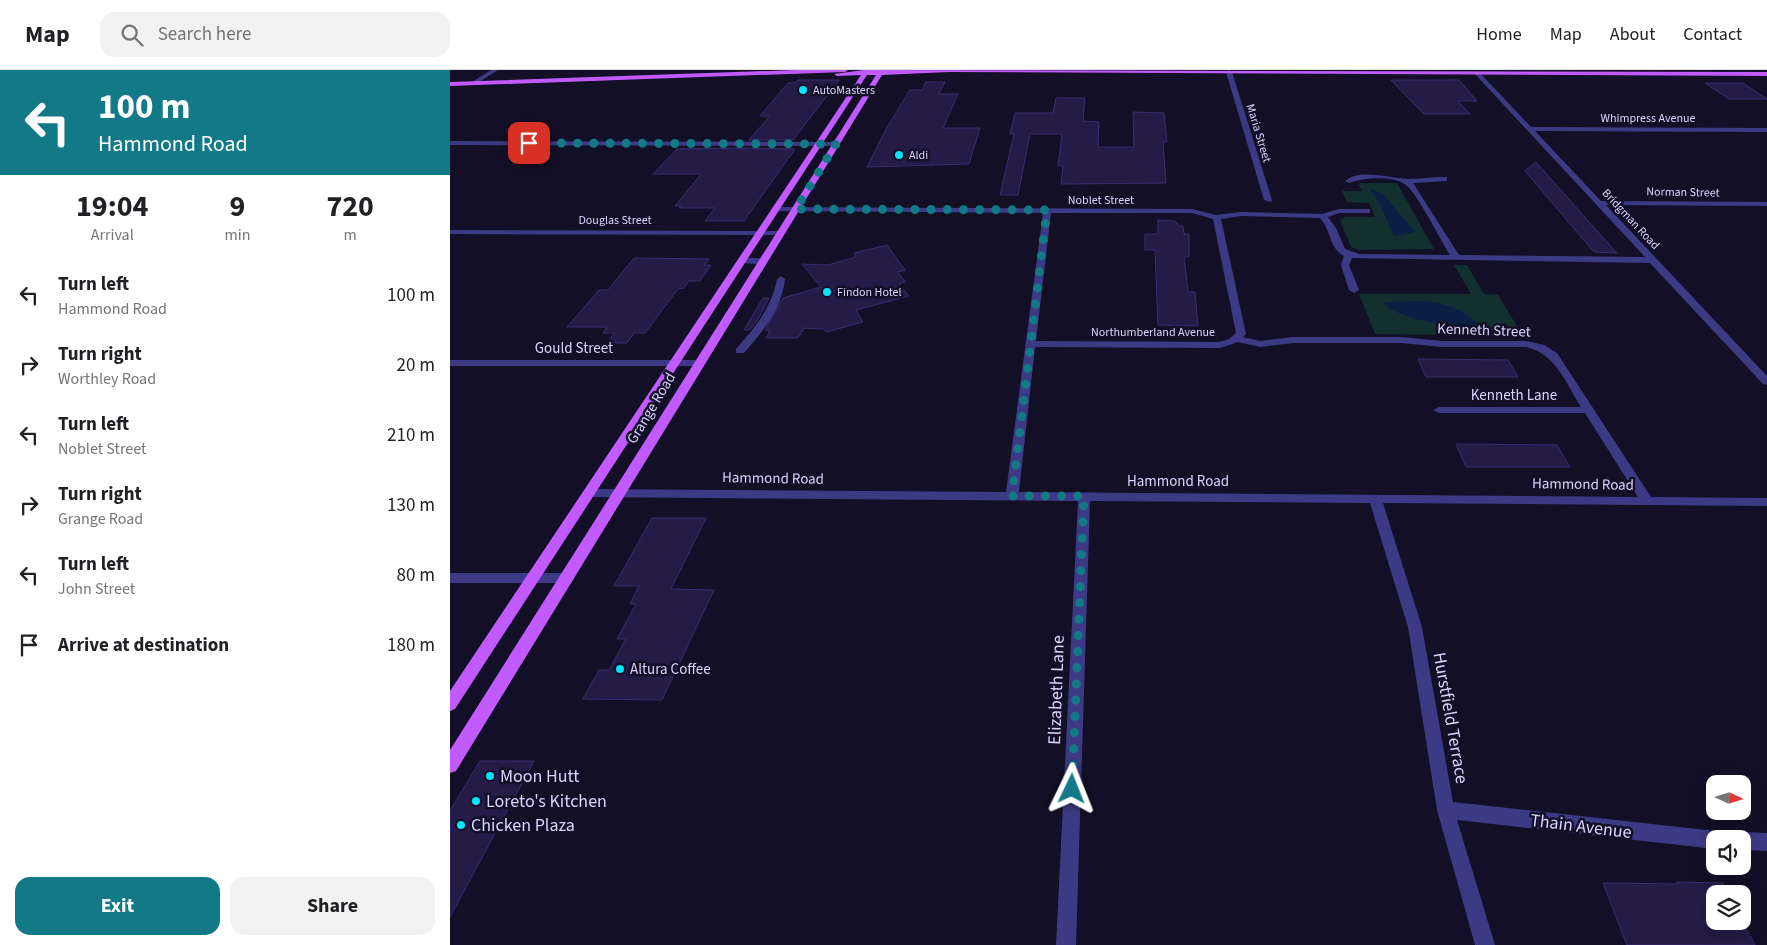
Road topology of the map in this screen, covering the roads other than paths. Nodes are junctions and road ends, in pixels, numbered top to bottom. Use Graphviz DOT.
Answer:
graph roads {
  1 [pos="495,70"];
  2 [pos="845,70"];
  3 [pos="940,70"];
  4 [pos="947,70"];
  5 [pos="1092,70"];
  6 [pos="836,71"];
  7 [pos="1265,71"];
  8 [pos="866,72"];
  9 [pos="881,72"];
  10 [pos="1229,72"];
  11 [pos="1579,72"];
  12 [pos="1725,72"];
  13 [pos="920,73"];
  14 [pos="1477,73"];
  15 [pos="1767,74"];
  16 [pos="874,82"];
  17 [pos="474,83"];
  18 [pos="450,84"];
  19 [pos="859,84"];
  20 [pos="1529,129"];
  21 [pos="1767,130"];
  22 [pos="450,143"];
  23 [pos="818,144"];
  24 [pos="836,144"];
  25 [pos="1444,178"];
  26 [pos="1349,181"];
  27 [pos="1406,181"];
  28 [pos="1268,200"];
  29 [pos="1599,203"];
  30 [pos="1763,204"];
  31 [pos="775,209"];
  32 [pos="796,209"];
  33 [pos="1047,210"];
  34 [pos="1366,211"];
  35 [pos="1767,211"];
  36 [pos="1322,216"];
  37 [pos="1216,217"];
  38 [pos="450,232"];
  39 [pos="759,233"];
  40 [pos="780,233"];
  41 [pos="1348,256"];
  42 [pos="1456,258"];
  43 [pos="762,260"];
  44 [pos="1652,260"];
  45 [pos="741,261"];
  46 [pos="781,279"];
  47 [pos="1354,290"];
  48 [pos="1238,339"];
  49 [pos="1032,344"];
  50 [pos="740,351"];
  51 [pos="450,363"];
  52 [pos="673,363"];
  53 [pos="698,363"];
  54 [pos="1767,382"];
  55 [pos="1439,410"];
  56 [pos="1588,410"];
  57 [pos="620,492"];
  58 [pos="589,493"];
  59 [pos="1012,496"];
  60 [pos="1084,496"];
  61 [pos="1374,498"];
  62 [pos="1647,502"];
  63 [pos="1767,502"];
  64 [pos="450,578"];
  65 [pos="567,578"];
  66 [pos="532,579"];
  67 [pos="450,704"];
  68 [pos="450,765"];
  69 [pos="1446,810"];
  70 [pos="1706,839"];
  71 [pos="1751,841"];
  72 [pos="1767,842"];
  73 [pos="1066,945"];
  74 [pos="1485,945"];
  1 -- 17 [label="street"];
  2 -- 6 [label="main road"];
  3 -- 4 [label="main road"];
  4 -- 5 [label="main road"];
  4 -- 13 [label="main road"];
  5 -- 10 [label="main road"];
  6 -- 8 [label="main road"];
  6 -- 17 [label="main road"];
  6 -- 19 [label="main road"];
  7 -- 10 [label="main road"];
  7 -- 14 [label="main road"];
  8 -- 9 [label="main road"];
  8 -- 19 [label="main road, Grange Road"];
  9 -- 13 [label="main road"];
  9 -- 16 [label="main road, Grange Road"];
  10 -- 28 [label="street, Maria Street"];
  11 -- 12 [label="main road"];
  11 -- 14 [label="main road"];
  12 -- 15 [label="main road"];
  13 -- 16 [label="main road"];
  14 -- 20 [label="street, Bridgman Road"];
  16 -- 24 [label="main road, Grange Road"];
  17 -- 18 [label="main road"];
  19 -- 23 [label="main road, Grange Road"];
  20 -- 21 [label="street, Whimpress Avenue"];
  20 -- 29 [label="street, Bridgman Road"];
  22 -- 23 [label="street"];
  23 -- 24 [label="street"];
  23 -- 31 [label="main road, Grange Road"];
  24 -- 32 [label="main road, Grange Road"];
  25 -- 27 [label="street"];
  26 -- 27 [label="street"];
  27 -- 42 [label="street"];
  29 -- 30 [label="street, Norman Street"];
  29 -- 44 [label="street, Bridgman Road"];
  30 -- 35 [label="street"];
  31 -- 32 [label="street, Noblet Street"];
  31 -- 39 [label="main road, Grange Road"];
  32 -- 33 [label="street, Noblet Street"];
  32 -- 40 [label="main road, Grange Road"];
  33 -- 37 [label="street, Noblet Street"];
  33 -- 49 [label="street"];
  34 -- 36 [label="street"];
  36 -- 37 [label="street"];
  36 -- 41 [label="street"];
  37 -- 48 [label="street"];
  38 -- 39 [label="street, Douglas Street"];
  39 -- 40 [label="street, Douglas Street"];
  39 -- 45 [label="main road, Grange Road"];
  40 -- 43 [label="main road, Grange Road"];
  41 -- 42 [label="street"];
  41 -- 47 [label="street"];
  42 -- 44 [label="street"];
  43 -- 45 [label="street"];
  43 -- 53 [label="main road, Grange Road"];
  44 -- 54 [label="street, Bridgman Road"];
  45 -- 52 [label="main road, Grange Road"];
  46 -- 50 [label="street"];
  48 -- 49 [label="street, Northumberland Avenue"];
  48 -- 56 [label="street, Kenneth Street"];
  49 -- 59 [label="street"];
  51 -- 52 [label="street, Gould Street"];
  52 -- 53 [label="street, Gould Street"];
  52 -- 58 [label="main road, Grange Road"];
  53 -- 57 [label="main road, Grange Road"];
  55 -- 56 [label="street, Kenneth Lane"];
  56 -- 62 [label="street, Kenneth Street"];
  57 -- 58 [label="street, Hammond Road"];
  57 -- 59 [label="street, Hammond Road"];
  57 -- 65 [label="main road, Grange Road"];
  58 -- 66 [label="main road, Grange Road"];
  59 -- 60 [label="street, Hammond Road"];
  60 -- 61 [label="street, Hammond Road"];
  60 -- 73 [label="street, Elizabeth Lane"];
  61 -- 62 [label="street, Hammond Road"];
  61 -- 69 [label="street, Hurstfield Terrace"];
  62 -- 63 [label="street, Hammond Road"];
  64 -- 66 [label="street"];
  65 -- 66 [label="street"];
  65 -- 68 [label="main road, Grange Road"];
  66 -- 67 [label="main road, Grange Road"];
  69 -- 70 [label="street, Thain Avenue"];
  69 -- 74 [label="street, Hurstfield Terrace"];
  71 -- 72 [label="street"];
}
